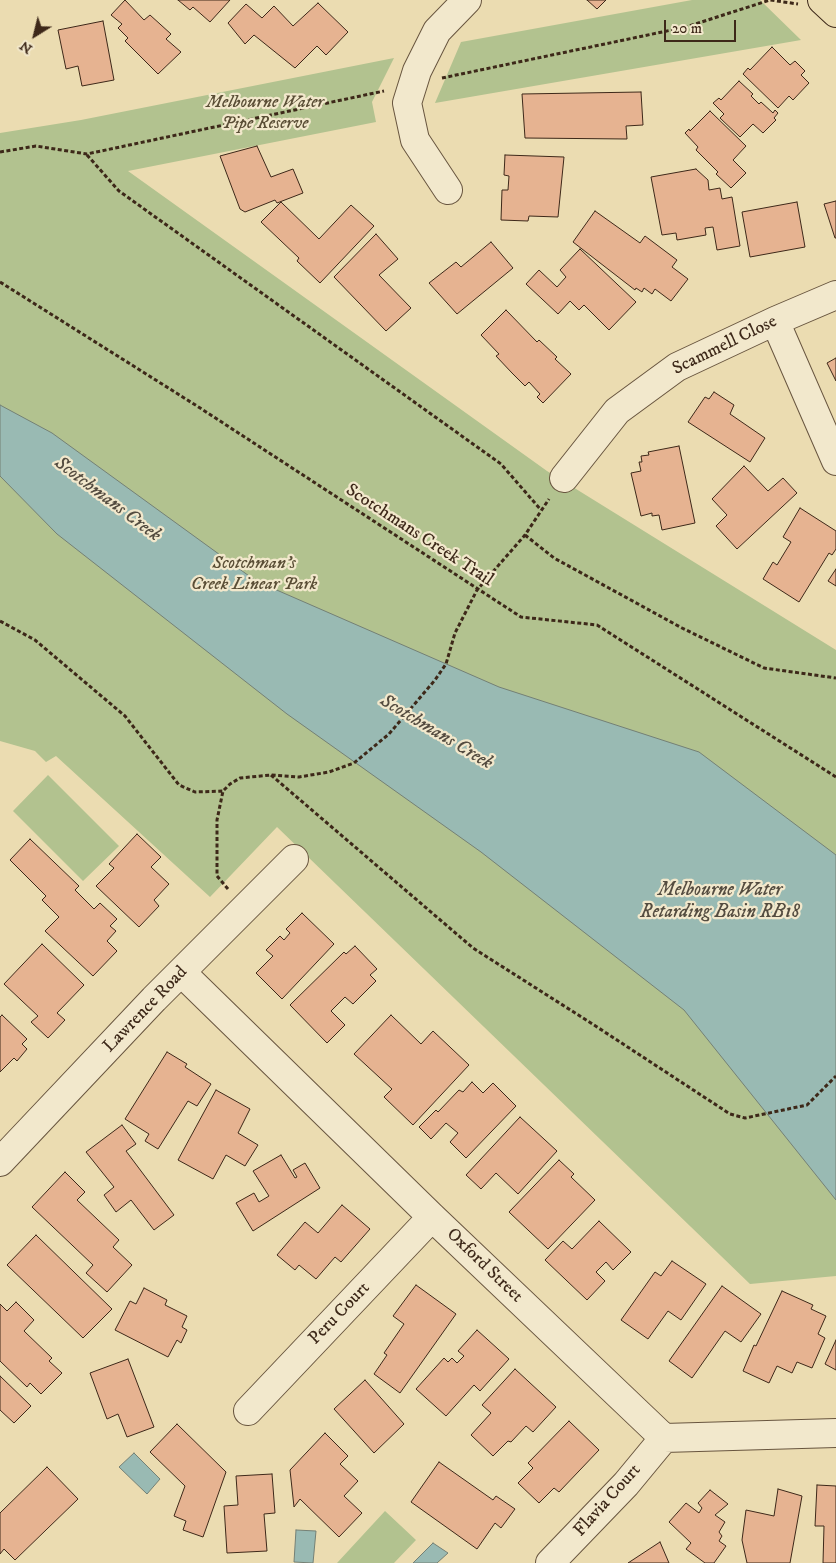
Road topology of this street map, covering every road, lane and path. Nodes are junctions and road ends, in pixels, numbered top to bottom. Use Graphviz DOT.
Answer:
graph roads {
  1 [pos="467,0"];
  2 [pos="770,0"];
  3 [pos="822,0"];
  4 [pos="836,13"];
  5 [pos="413,84"];
  6 [pos="0,152"];
  7 [pos="87,154"];
  8 [pos="448,190"];
  9 [pos="0,282"];
  10 [pos="836,295"];
  11 [pos="775,321"];
  12 [pos="836,461"];
  13 [pos="564,478"];
  14 [pos="541,510"];
  15 [pos="525,535"];
  16 [pos="477,590"];
  17 [pos="0,621"];
  18 [pos="836,678"];
  19 [pos="271,775"];
  20 [pos="836,777"];
  21 [pos="223,791"];
  22 [pos="294,859"];
  23 [pos="245,908"];
  24 [pos="182,973"];
  25 [pos="836,1076"];
  26 [pos="0,1162"];
  27 [pos="432,1217"];
  28 [pos="248,1411"];
  29 [pos="836,1433"];
  30 [pos="664,1438"];
  31 [pos="550,1563"];
  1 -- 5 [label="street"];
  2 -- 5 [label="path"];
  3 -- 4 [label="main road"];
  5 -- 7 [label="path"];
  5 -- 8 [label="street"];
  6 -- 7 [label="path"];
  7 -- 14 [label="path"];
  9 -- 16 [label="path, Scotchmans Creek Trail"];
  10 -- 11 [label="street, Scammell Close"];
  11 -- 12 [label="street"];
  11 -- 13 [label="street, Scammell Close"];
  13 -- 14 [label="path"];
  14 -- 15 [label="path"];
  15 -- 16 [label="path"];
  15 -- 18 [label="path"];
  16 -- 19 [label="path"];
  16 -- 20 [label="path, Scotchmans Creek Trail"];
  17 -- 21 [label="path"];
  19 -- 21 [label="path"];
  19 -- 25 [label="path"];
  21 -- 23 [label="path"];
  22 -- 23 [label="street, Lawrence Road"];
  23 -- 24 [label="street, Lawrence Road"];
  24 -- 26 [label="street, Lawrence Road"];
  24 -- 27 [label="street, Oxford Street"];
  27 -- 28 [label="street, Peru Court"];
  27 -- 30 [label="street, Oxford Street"];
  29 -- 30 [label="street"];
  30 -- 31 [label="street, Flavia Court"];
}
